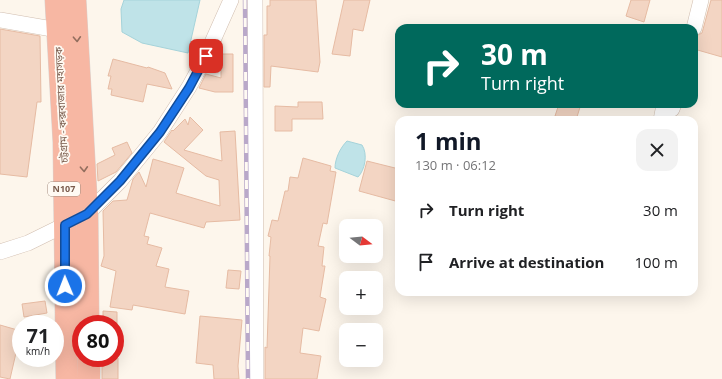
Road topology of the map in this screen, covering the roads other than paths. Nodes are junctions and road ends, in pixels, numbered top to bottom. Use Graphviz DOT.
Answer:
graph roads {
  1 [pos="56,0"];
  2 [pos="75,0"];
  3 [pos="231,0"];
  4 [pos="255,0"];
  5 [pos="701,0"];
  6 [pos="0,20"];
  7 [pos="695,24"];
  8 [pos="58,30"];
  9 [pos="672,108"];
  10 [pos="662,116"];
  11 [pos="87,214"];
  12 [pos="65,225"];
  13 [pos="0,252"];
  14 [pos="88,315"];
  15 [pos="88,367"];
  16 [pos="66,379"];
  17 [pos="89,379"];
  18 [pos="256,379"];
  1 -- 8 [label="highway, চট্টগ্রাম - কক্সবাজার মহাসড়ক / N107"];
  2 -- 11 [label="highway, চট্টগ্রাম - কক্সবাজার মহাসড়ক / N107, one-way"];
  3 -- 11 [label="street"];
  4 -- 18 [label="street"];
  5 -- 7 [label="street"];
  6 -- 8 [label="street"];
  8 -- 12 [label="highway, চট্টগ্রাম - কক্সবাজার মহাসড়ক / N107"];
  9 -- 10 [label="street"];
  11 -- 12 [label="street"];
  11 -- 14 [label="highway, চট্টগ্রাম - কক্সবাজার মহাসড়ক / N107"];
  12 -- 13 [label="street"];
  12 -- 16 [label="highway, চট্টগ্রাম - কক্সবাজার মহাসড়ক / N107"];
  15 -- 17 [label="highway"];
}
